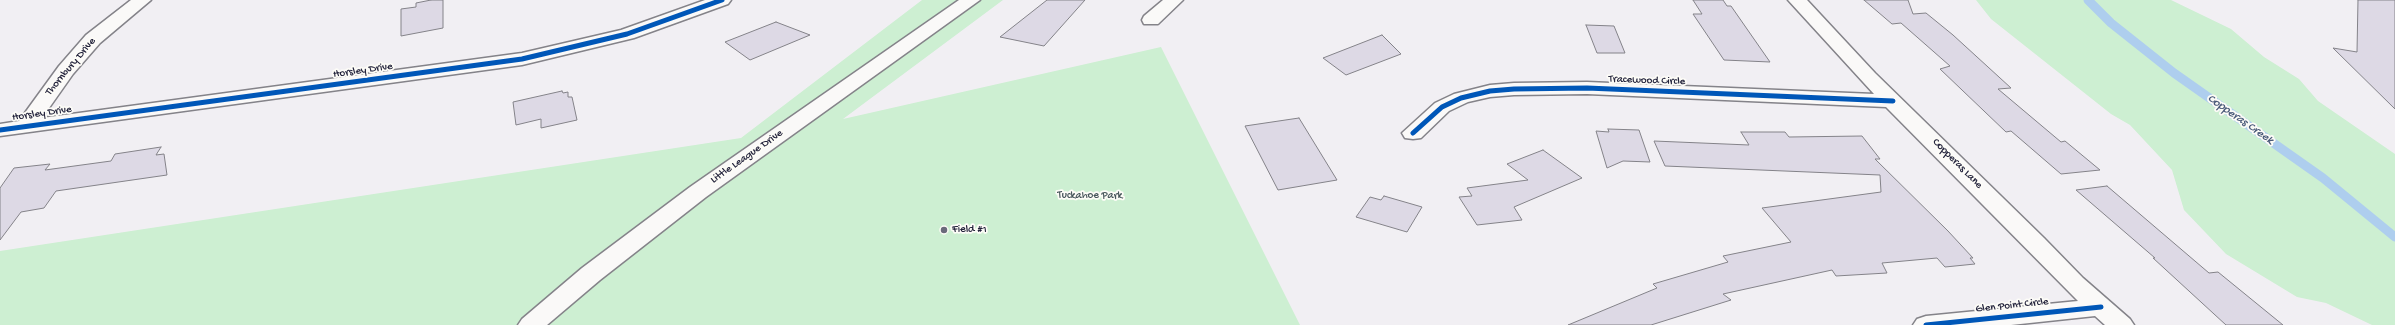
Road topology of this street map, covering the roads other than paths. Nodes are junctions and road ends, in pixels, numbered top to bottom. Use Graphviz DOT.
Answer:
graph roads {
  1 [pos="142,0"];
  2 [pos="722,0"];
  3 [pos="971,0"];
  4 [pos="1174,0"];
  5 [pos="1797,0"];
  6 [pos="1151,20"];
  7 [pos="1893,101"];
  8 [pos="25,127"];
  9 [pos="0,130"];
  10 [pos="1413,133"];
  11 [pos="2101,307"];
  12 [pos="531,325"];
  13 [pos="1926,325"];
  14 [pos="2121,325"];
  1 -- 8 [label="street, Thornbury Drive"];
  2 -- 8 [label="street, Horsley Drive"];
  3 -- 12 [label="street, Little League Drive"];
  4 -- 6 [label="street"];
  5 -- 7 [label="street, Copperas Lane"];
  7 -- 10 [label="street, Tracewood Circle"];
  7 -- 11 [label="street, Copperas Lane"];
  8 -- 9 [label="street, Horsley Drive"];
  11 -- 13 [label="street, Glen Point Circle"];
  11 -- 14 [label="street, Copperas Lane"];
}
